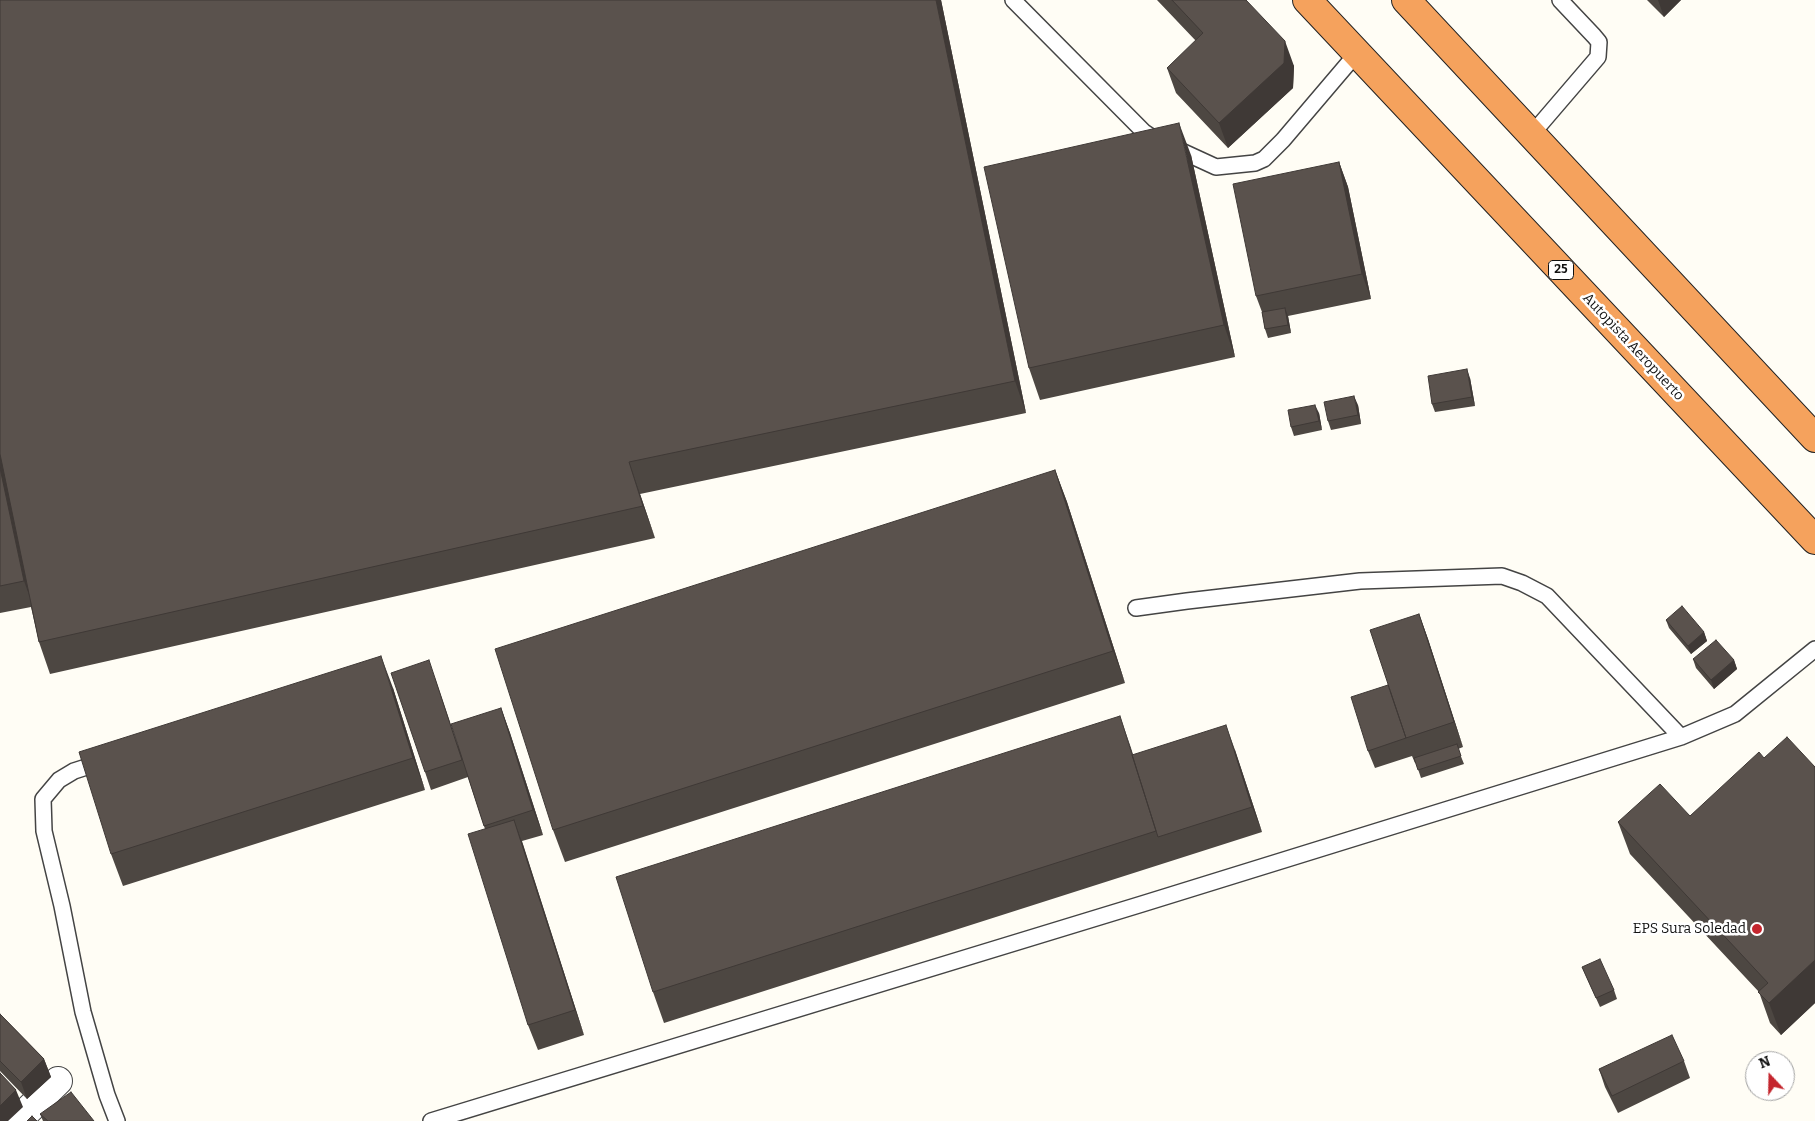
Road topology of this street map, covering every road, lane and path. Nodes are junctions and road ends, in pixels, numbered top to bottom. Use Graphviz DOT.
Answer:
graph roads {
  1 [pos="1013,0"];
  2 [pos="1307,0"];
  3 [pos="1406,0"];
  4 [pos="1560,0"];
  5 [pos="1357,54"];
  6 [pos="1532,134"];
  7 [pos="1815,438"];
  8 [pos="1815,540"];
  9 [pos="1136,608"];
  10 [pos="1815,649"];
  11 [pos="1681,737"];
  12 [pos="116,757"];
  13 [pos="58,1082"];
  14 [pos="17,1121"];
  15 [pos="117,1121"];
  16 [pos="431,1121"];
  1 -- 5 [label="lane"];
  2 -- 5 [label="highway, Autopista Aeropuerto / 25"];
  3 -- 6 [label="highway"];
  4 -- 6 [label="lane"];
  5 -- 8 [label="highway, Autopista Aeropuerto / 25"];
  6 -- 7 [label="highway"];
  9 -- 11 [label="lane"];
  10 -- 11 [label="lane"];
  11 -- 16 [label="lane"];
  12 -- 15 [label="lane"];
  13 -- 14 [label="street"];
}
